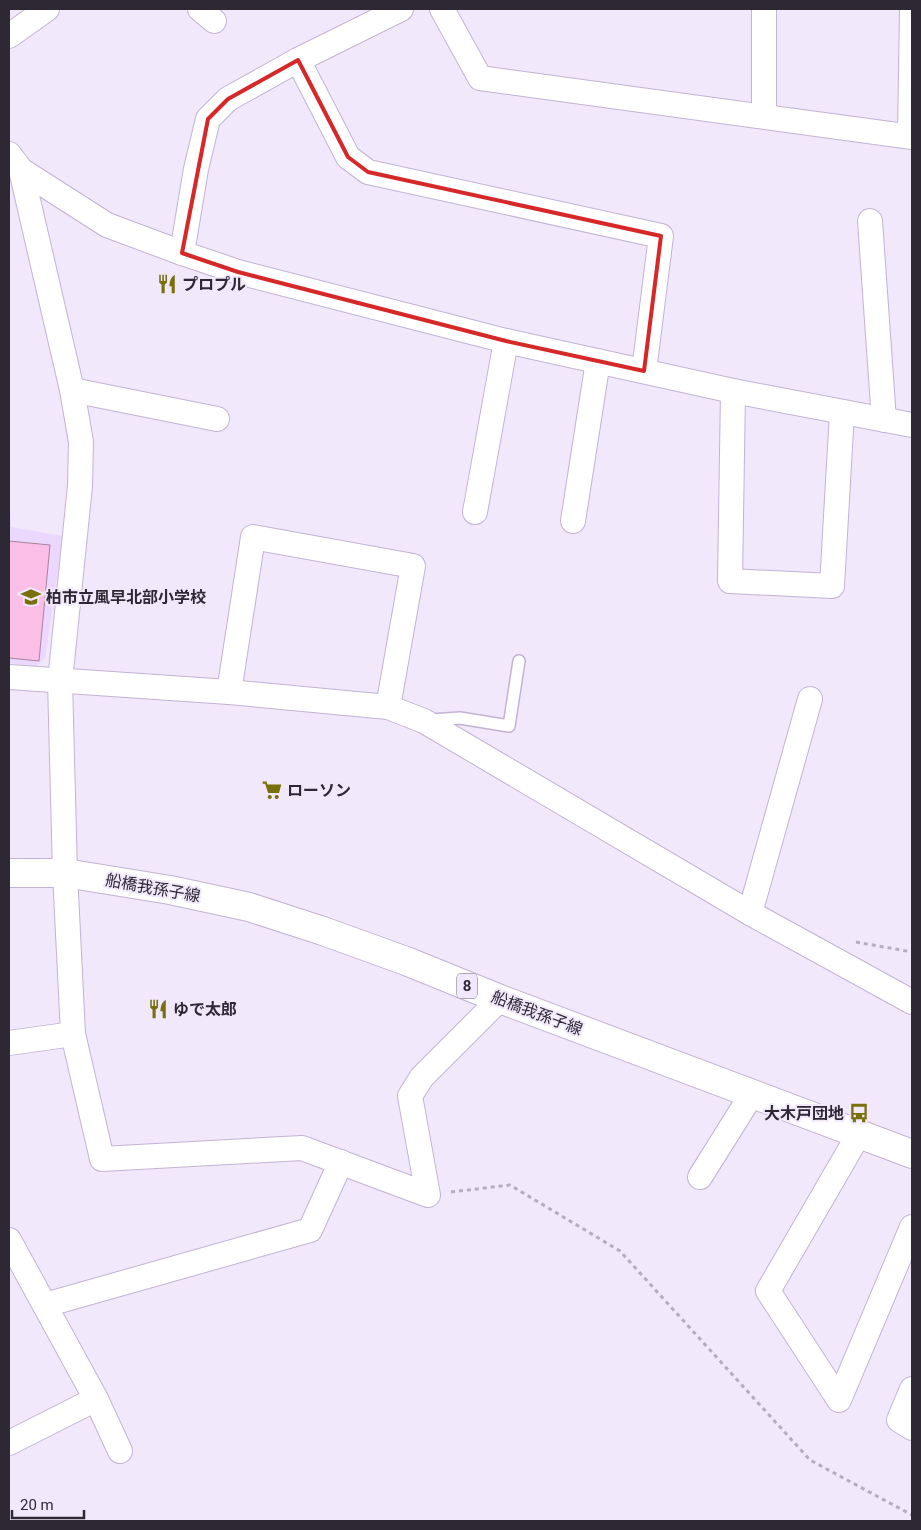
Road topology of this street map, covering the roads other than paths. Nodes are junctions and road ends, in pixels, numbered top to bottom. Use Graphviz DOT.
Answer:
graph roads {
  1 [pos="47,9"];
  2 [pos="401,9"];
  3 [pos="442,9"];
  4 [pos="764,9"];
  5 [pos="912,9"];
  6 [pos="9,36"];
  7 [pos="298,60"];
  8 [pos="764,116"];
  9 [pos="911,136"];
  10 [pos="15,162"];
  11 [pos="870,221"];
  12 [pos="182,253"];
  13 [pos="506,342"];
  14 [pos="598,361"];
  15 [pos="644,371"];
  16 [pos="72,390"];
  17 [pos="733,391"];
  18 [pos="842,412"];
  19 [pos="217,419"];
  20 [pos="884,420"];
  21 [pos="912,425"];
  22 [pos="476,512"];
  23 [pos="573,521"];
  24 [pos="519,661"];
  25 [pos="9,677"];
  26 [pos="60,681"];
  27 [pos="229,692"];
  28 [pos="810,699"];
  29 [pos="388,707"];
  30 [pos="424,721"];
  31 [pos="9,873"];
  32 [pos="66,873"];
  33 [pos="750,913"];
  34 [pos="500,1000"];
  35 [pos="912,1002"];
  36 [pos="73,1034"];
  37 [pos="9,1044"];
  38 [pos="752,1094"];
  39 [pos="859,1134"];
  40 [pos="912,1154"];
  41 [pos="341,1162"];
  42 [pos="700,1177"];
  43 [pos="912,1227"];
  44 [pos="9,1240"];
  45 [pos="45,1306"];
  46 [pos="912,1389"];
  47 [pos="96,1399"];
  48 [pos="912,1428"];
  49 [pos="9,1443"];
  50 [pos="120,1451"];
  1 -- 6 [label="street"];
  2 -- 7 [label="street"];
  3 -- 8 [label="street"];
  4 -- 8 [label="street"];
  5 -- 9 [label="street"];
  7 -- 12 [label="street"];
  7 -- 15 [label="street"];
  8 -- 9 [label="street"];
  10 -- 12 [label="street"];
  10 -- 16 [label="street"];
  11 -- 20 [label="street"];
  12 -- 13 [label="street"];
  13 -- 14 [label="street"];
  13 -- 22 [label="street"];
  14 -- 15 [label="street"];
  14 -- 23 [label="street"];
  15 -- 17 [label="street"];
  16 -- 19 [label="street"];
  16 -- 26 [label="street"];
  17 -- 18 [label="street"];
  17 -- 18 [label="street"];
  18 -- 20 [label="street"];
  20 -- 21 [label="street"];
  24 -- 30 [label="lane"];
  25 -- 26 [label="street"];
  26 -- 27 [label="street"];
  26 -- 32 [label="street"];
  27 -- 29 [label="street"];
  27 -- 29 [label="street"];
  28 -- 33 [label="street"];
  29 -- 30 [label="street"];
  30 -- 33 [label="street"];
  31 -- 32 [label="main road, 船橋我孫子線 / 8"];
  32 -- 34 [label="main road, 船橋我孫子線 / 8"];
  32 -- 36 [label="street"];
  33 -- 35 [label="street"];
  34 -- 38 [label="main road, 船橋我孫子線 / 8"];
  34 -- 41 [label="street"];
  36 -- 37 [label="street"];
  36 -- 41 [label="street"];
  38 -- 39 [label="main road, 船橋我孫子線 / 8"];
  38 -- 42 [label="street"];
  39 -- 40 [label="main road, 船橋我孫子線 / 8"];
  39 -- 43 [label="street"];
  41 -- 45 [label="street"];
  44 -- 45 [label="street"];
  45 -- 47 [label="street"];
  46 -- 48 [label="street"];
  47 -- 49 [label="street"];
  47 -- 50 [label="street"];
}
